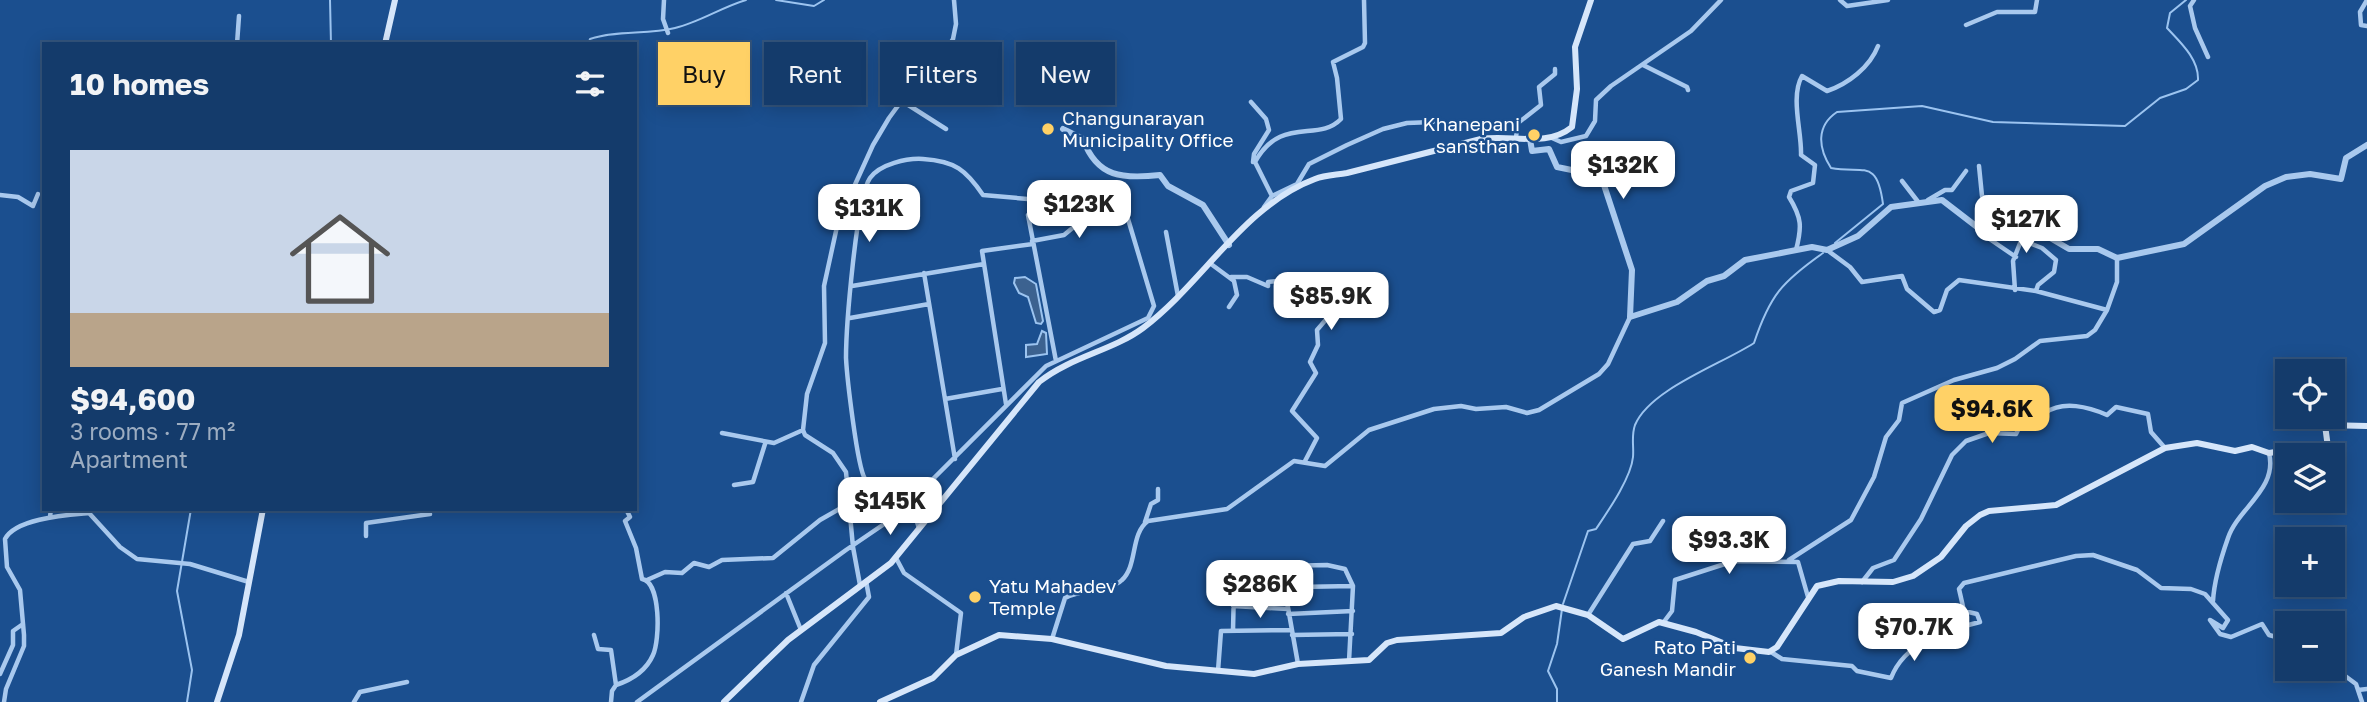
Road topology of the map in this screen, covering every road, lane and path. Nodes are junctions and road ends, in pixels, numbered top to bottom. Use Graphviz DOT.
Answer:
graph roads {
  1 [pos="394,0"];
  2 [pos="664,0"];
  3 [pos="954,0"];
  4 [pos="1364,0"];
  5 [pos="1591,0"];
  6 [pos="1721,0"];
  7 [pos="1840,0"];
  8 [pos="1888,0"];
  9 [pos="2037,0"];
  10 [pos="2194,0"];
  11 [pos="2367,0"];
  12 [pos="239,16"];
  13 [pos="1966,24"];
  14 [pos="2367,26"];
  15 [pos="668,33"];
  16 [pos="237,42"];
  17 [pos="385,42"];
  18 [pos="951,42"];
  19 [pos="1878,46"];
  20 [pos="2208,57"];
  21 [pos="1642,65"];
  22 [pos="1555,69"];
  23 [pos="1688,90"];
  24 [pos="1251,102"];
  25 [pos="899,105"];
  26 [pos="908,105"];
  27 [pos="1433,122"];
  28 [pos="946,129"];
  29 [pos="1063,129"];
  30 [pos="1516,137"];
  31 [pos="1552,138"];
  32 [pos="1530,139"];
  33 [pos="2367,145"];
  34 [pos="1255,166"];
  35 [pos="1979,166"];
  36 [pos="1966,171"];
  37 [pos="1902,181"];
  38 [pos="38,194"];
  39 [pos="0,195"];
  40 [pos="1272,196"];
  41 [pos="1919,203"];
  42 [pos="1264,208"];
  43 [pos="1092,212"];
  44 [pos="1028,215"];
  45 [pos="2003,228"];
  46 [pos="2026,228"];
  47 [pos="1991,229"];
  48 [pos="1166,232"];
  49 [pos="1991,240"];
  50 [pos="2023,240"];
  51 [pos="1032,243"];
  52 [pos="1229,245"];
  53 [pos="1796,250"];
  54 [pos="1827,250"];
  55 [pos="2016,257"];
  56 [pos="2117,258"];
  57 [pos="984,264"];
  58 [pos="1211,264"];
  59 [pos="924,273"];
  60 [pos="1231,276"];
  61 [pos="852,286"];
  62 [pos="2015,290"];
  63 [pos="2036,291"];
  64 [pos="1178,296"];
  65 [pos="929,304"];
  66 [pos="1229,307"];
  67 [pos="2107,310"];
  68 [pos="1630,317"];
  69 [pos="850,318"];
  70 [pos="1056,361"];
  71 [pos="1002,389"];
  72 [pos="945,399"];
  73 [pos="1006,405"];
  74 [pos="2367,426"];
  75 [pos="803,430"];
  76 [pos="722,433"];
  77 [pos="765,443"];
  78 [pos="2327,443"];
  79 [pos="2165,448"];
  80 [pos="2275,452"];
  81 [pos="2269,453"];
  82 [pos="955,460"];
  83 [pos="1305,461"];
  84 [pos="734,485"];
  85 [pos="1157,489"];
  86 [pos="911,503"];
  87 [pos="848,504"];
  88 [pos="51,511"];
  89 [pos="263,511"];
  90 [pos="627,511"];
  91 [pos="430,514"];
  92 [pos="50,517"];
  93 [pos="1663,521"];
  94 [pos="1145,523"];
  95 [pos="919,528"];
  96 [pos="366,536"];
  97 [pos="3,538"];
  98 [pos="853,547"];
  99 [pos="896,557"];
  100 [pos="1789,560"];
  101 [pos="1228,567"];
  102 [pos="1281,568"];
  103 [pos="647,580"];
  104 [pos="249,582"];
  105 [pos="1861,582"];
  106 [pos="863,583"];
  107 [pos="1353,586"];
  108 [pos="1284,589"];
  109 [pos="786,593"];
  110 [pos="1808,597"];
  111 [pos="2213,601"];
  112 [pos="1233,606"];
  113 [pos="1288,611"];
  114 [pos="1353,611"];
  115 [pos="1588,615"];
  116 [pos="1663,623"];
  117 [pos="23,624"];
  118 [pos="1233,629"];
  119 [pos="801,630"];
  120 [pos="1292,632"];
  121 [pos="1352,634"];
  122 [pos="594,635"];
  123 [pos="2275,637"];
  124 [pos="1052,639"];
  125 [pos="11,650"];
  126 [pos="1771,652"];
  127 [pos="20,655"];
  128 [pos="956,655"];
  129 [pos="1349,661"];
  130 [pos="1298,664"];
  131 [pos="1217,671"];
  132 [pos="0,674"];
  133 [pos="2345,676"];
  134 [pos="407,682"];
  135 [pos="616,685"];
  136 [pos="2367,689"];
  137 [pos="2358,690"];
  138 [pos="4,702"];
  139 [pos="217,702"];
  140 [pos="354,702"];
  141 [pos="611,702"];
  142 [pos="637,702"];
  143 [pos="724,702"];
  144 [pos="801,702"];
  145 [pos="880,702"];
  146 [pos="2362,702"];
  1 -- 17 [label="main road"];
  2 -- 15 [label="street"];
  3 -- 18 [label="street"];
  4 -- 34 [label="street"];
  5 -- 31 [label="main road"];
  6 -- 21 [label="street"];
  7 -- 8 [label="street"];
  9 -- 13 [label="street"];
  10 -- 20 [label="street"];
  11 -- 14 [label="street"];
  12 -- 16 [label="street"];
  19 -- 53 [label="street"];
  21 -- 23 [label="street"];
  21 -- 31 [label="street"];
  22 -- 30 [label="street"];
  24 -- 34 [label="street"];
  25 -- 75 [label="street"];
  26 -- 28 [label="street"];
  27 -- 40 [label="street"];
  29 -- 52 [label="street"];
  30 -- 32 [label="main road"];
  30 -- 42 [label="main road"];
  31 -- 32 [label="main road"];
  32 -- 68 [label="street"];
  33 -- 56 [label="street"];
  34 -- 40 [label="street"];
  35 -- 47 [label="street"];
  36 -- 41 [label="street"];
  37 -- 41 [label="street"];
  38 -- 39 [label="street"];
  40 -- 42 [label="street"];
  41 -- 47 [label="street"];
  41 -- 54 [label="street"];
  42 -- 52 [label="main road"];
  43 -- 51 [label="street"];
  43 -- 61 [label="street"];
  43 -- 70 [label="street"];
  44 -- 51 [label="street"];
  45 -- 46 [label="street"];
  45 -- 47 [label="street"];
  45 -- 50 [label="street"];
  46 -- 50 [label="street"];
  46 -- 56 [label="street"];
  48 -- 64 [label="street"];
  49 -- 55 [label="street"];
  50 -- 55 [label="street"];
  50 -- 63 [label="street"];
  51 -- 57 [label="street"];
  51 -- 70 [label="street"];
  52 -- 58 [label="main road"];
  53 -- 54 [label="street"];
  53 -- 68 [label="street"];
  54 -- 62 [label="street"];
  55 -- 62 [label="street"];
  56 -- 67 [label="street"];
  57 -- 59 [label="street"];
  57 -- 71 [label="street"];
  58 -- 60 [label="street"];
  58 -- 64 [label="main road"];
  59 -- 61 [label="street"];
  59 -- 65 [label="street"];
  60 -- 66 [label="street"];
  60 -- 83 [label="street"];
  61 -- 69 [label="street"];
  62 -- 63 [label="street"];
  63 -- 67 [label="street"];
  64 -- 95 [label="main road"];
  65 -- 69 [label="street"];
  65 -- 72 [label="street"];
  67 -- 100 [label="street"];
  68 -- 83 [label="street"];
  69 -- 86 [label="street"];
  70 -- 73 [label="street"];
  71 -- 72 [label="street"];
  71 -- 73 [label="street"];
  72 -- 82 [label="street"];
  73 -- 82 [label="street"];
  74 -- 78 [label="main road"];
  75 -- 77 [label="street"];
  75 -- 87 [label="street"];
  76 -- 77 [label="street"];
  77 -- 84 [label="street"];
  79 -- 81 [label="main road"];
  79 -- 105 [label="main road"];
  79 -- 105 [label="street"];
  80 -- 81 [label="main road"];
  81 -- 111 [label="street"];
  82 -- 86 [label="street"];
  83 -- 94 [label="street"];
  85 -- 94 [label="street"];
  86 -- 95 [label="street"];
  86 -- 98 [label="street"];
  87 -- 98 [label="street"];
  87 -- 103 [label="street"];
  88 -- 92 [label="street"];
  89 -- 104 [label="main road"];
  90 -- 103 [label="street"];
  91 -- 96 [label="street"];
  92 -- 97 [label="street"];
  92 -- 104 [label="street"];
  93 -- 115 [label="street"];
  94 -- 124 [label="street"];
  95 -- 99 [label="main road"];
  97 -- 117 [label="street"];
  98 -- 106 [label="street"];
  98 -- 109 [label="street"];
  99 -- 106 [label="main road"];
  99 -- 128 [label="street"];
  100 -- 110 [label="street"];
  100 -- 116 [label="street"];
  101 -- 102 [label="street"];
  102 -- 107 [label="street"];
  102 -- 108 [label="street"];
  103 -- 135 [label="street"];
  104 -- 139 [label="main road"];
  105 -- 110 [label="main road"];
  106 -- 119 [label="main road"];
  106 -- 144 [label="street"];
  107 -- 108 [label="street"];
  107 -- 114 [label="street"];
  108 -- 112 [label="street"];
  108 -- 113 [label="street"];
  109 -- 119 [label="street"];
  109 -- 142 [label="street"];
  110 -- 126 [label="main road"];
  111 -- 123 [label="street"];
  111 -- 126 [label="street"];
  112 -- 113 [label="street"];
  112 -- 118 [label="street"];
  113 -- 114 [label="street"];
  113 -- 120 [label="street"];
  114 -- 121 [label="street"];
  115 -- 116 [label="main road"];
  115 -- 129 [label="main road"];
  116 -- 126 [label="main road"];
  117 -- 125 [label="street"];
  117 -- 127 [label="street"];
  118 -- 120 [label="street"];
  118 -- 131 [label="street"];
  119 -- 143 [label="main road"];
  120 -- 121 [label="street"];
  120 -- 130 [label="street"];
  121 -- 129 [label="street"];
  122 -- 135 [label="street"];
  124 -- 128 [label="main road"];
  124 -- 131 [label="main road"];
  125 -- 127 [label="street"];
  125 -- 132 [label="street"];
  127 -- 138 [label="street"];
  128 -- 145 [label="main road"];
  129 -- 130 [label="main road"];
  130 -- 131 [label="main road"];
  133 -- 137 [label="street"];
  134 -- 140 [label="street"];
  135 -- 141 [label="street"];
  136 -- 137 [label="street"];
  137 -- 146 [label="street"];
}
